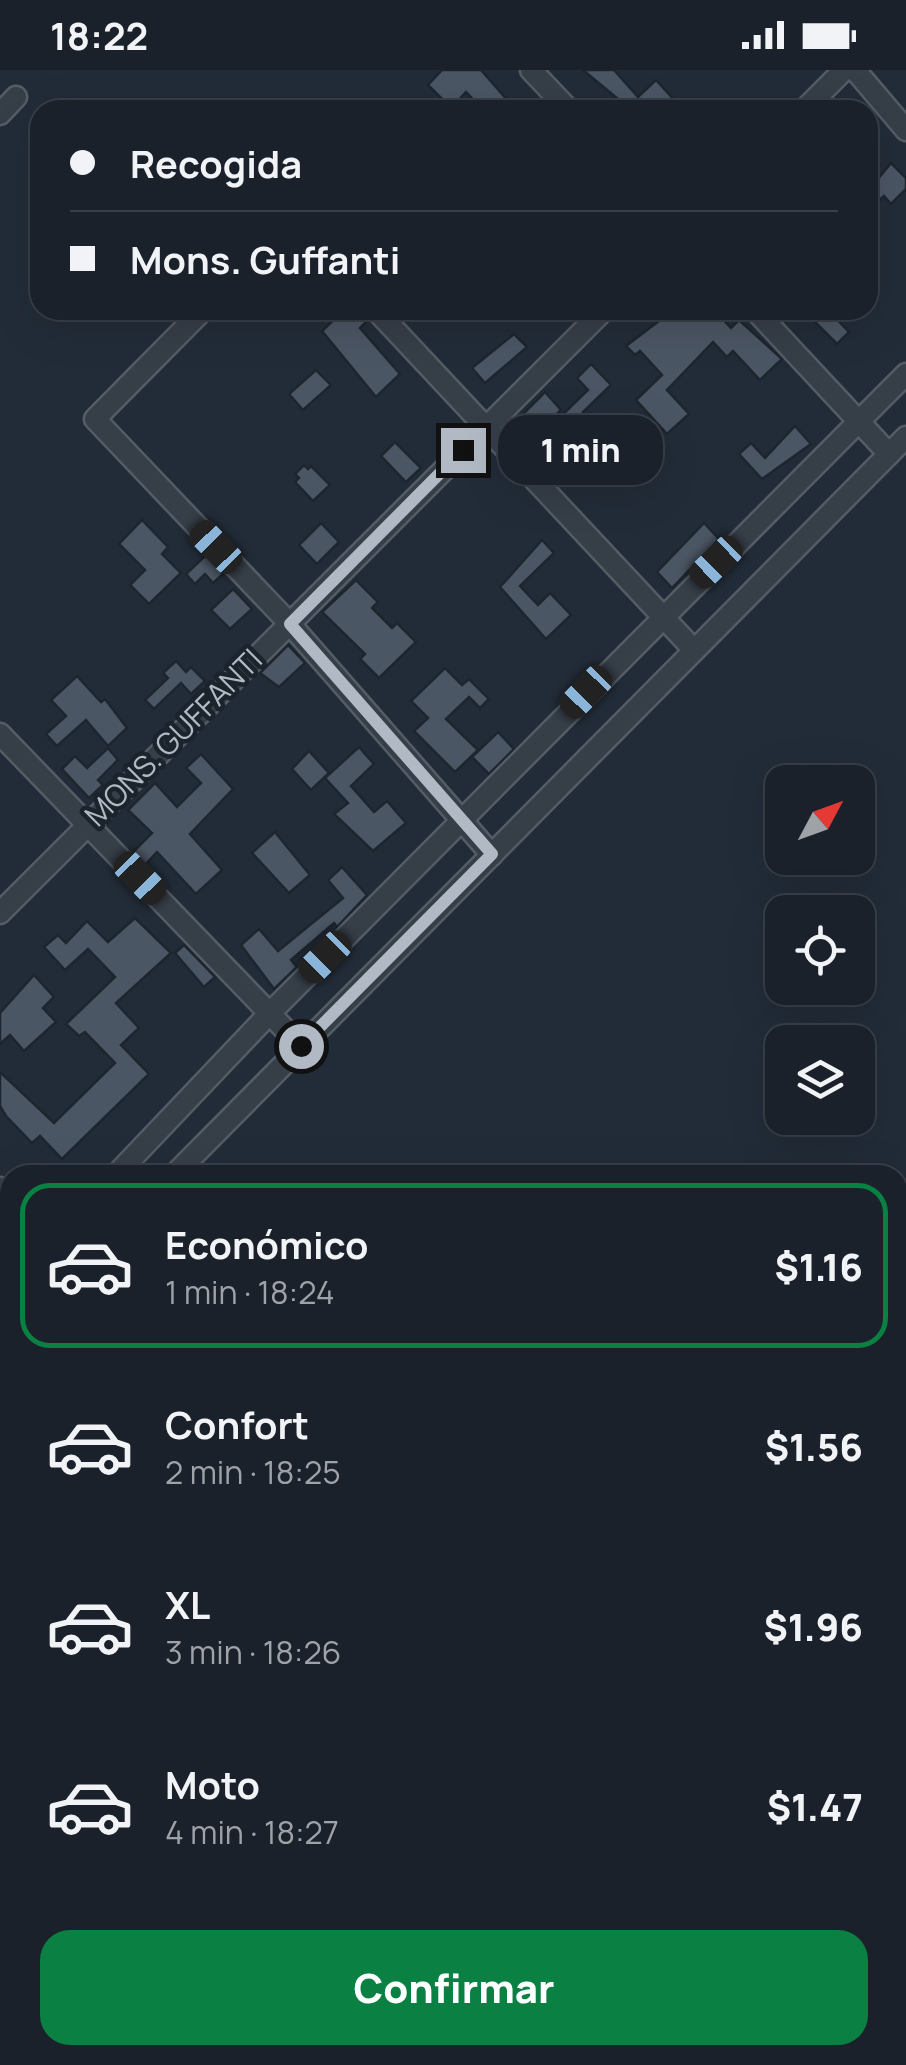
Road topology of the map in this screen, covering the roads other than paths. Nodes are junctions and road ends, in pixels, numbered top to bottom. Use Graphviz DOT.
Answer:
graph roads {
  1 [pos="530,70"];
  2 [pos="844,70"];
  3 [pos="854,70"];
  4 [pos="16,97"];
  5 [pos="559,100"];
  6 [pos="814,100"];
  7 [pos="0,114"];
  8 [pos="906,130"];
  9 [pos="193,320"];
  10 [pos="386,320"];
  11 [pos="594,320"];
  12 [pos="764,320"];
  13 [pos="906,374"];
  14 [pos="856,423"];
  15 [pos="488,425"];
  16 [pos="906,436"];
  17 [pos="889,454"];
  18 [pos="661,617"];
  19 [pos="290,624"];
  20 [pos="694,650"];
  21 [pos="0,734"];
  22 [pos="463,819"];
  23 [pos="88,825"];
  24 [pos="492,854"];
  25 [pos="0,913"];
  26 [pos="270,1012"];
  27 [pos="301,1046"];
  28 [pos="125,1165"];
  29 [pos="184,1165"];
  1 -- 5 [label="street"];
  2 -- 6 [label="street"];
  3 -- 8 [label="street"];
  4 -- 7 [label="street"];
  9 -- 19 [label="street"];
  10 -- 15 [label="street"];
  11 -- 15 [label="street, MONS. GUFFANTI"];
  12 -- 14 [label="street"];
  13 -- 14 [label="street"];
  14 -- 17 [label="street"];
  14 -- 18 [label="street"];
  15 -- 18 [label="street"];
  15 -- 19 [label="street, MONS. GUFFANTI"];
  16 -- 17 [label="street"];
  17 -- 20 [label="street"];
  18 -- 20 [label="street"];
  18 -- 22 [label="street"];
  19 -- 22 [label="street"];
  19 -- 23 [label="street, MONS. GUFFANTI"];
  20 -- 24 [label="street"];
  21 -- 23 [label="street"];
  22 -- 24 [label="street"];
  22 -- 26 [label="street"];
  23 -- 25 [label="street, MONS. GUFFANTI"];
  23 -- 26 [label="street"];
  24 -- 27 [label="street"];
  26 -- 27 [label="street"];
  26 -- 28 [label="street"];
  27 -- 29 [label="street"];
}
